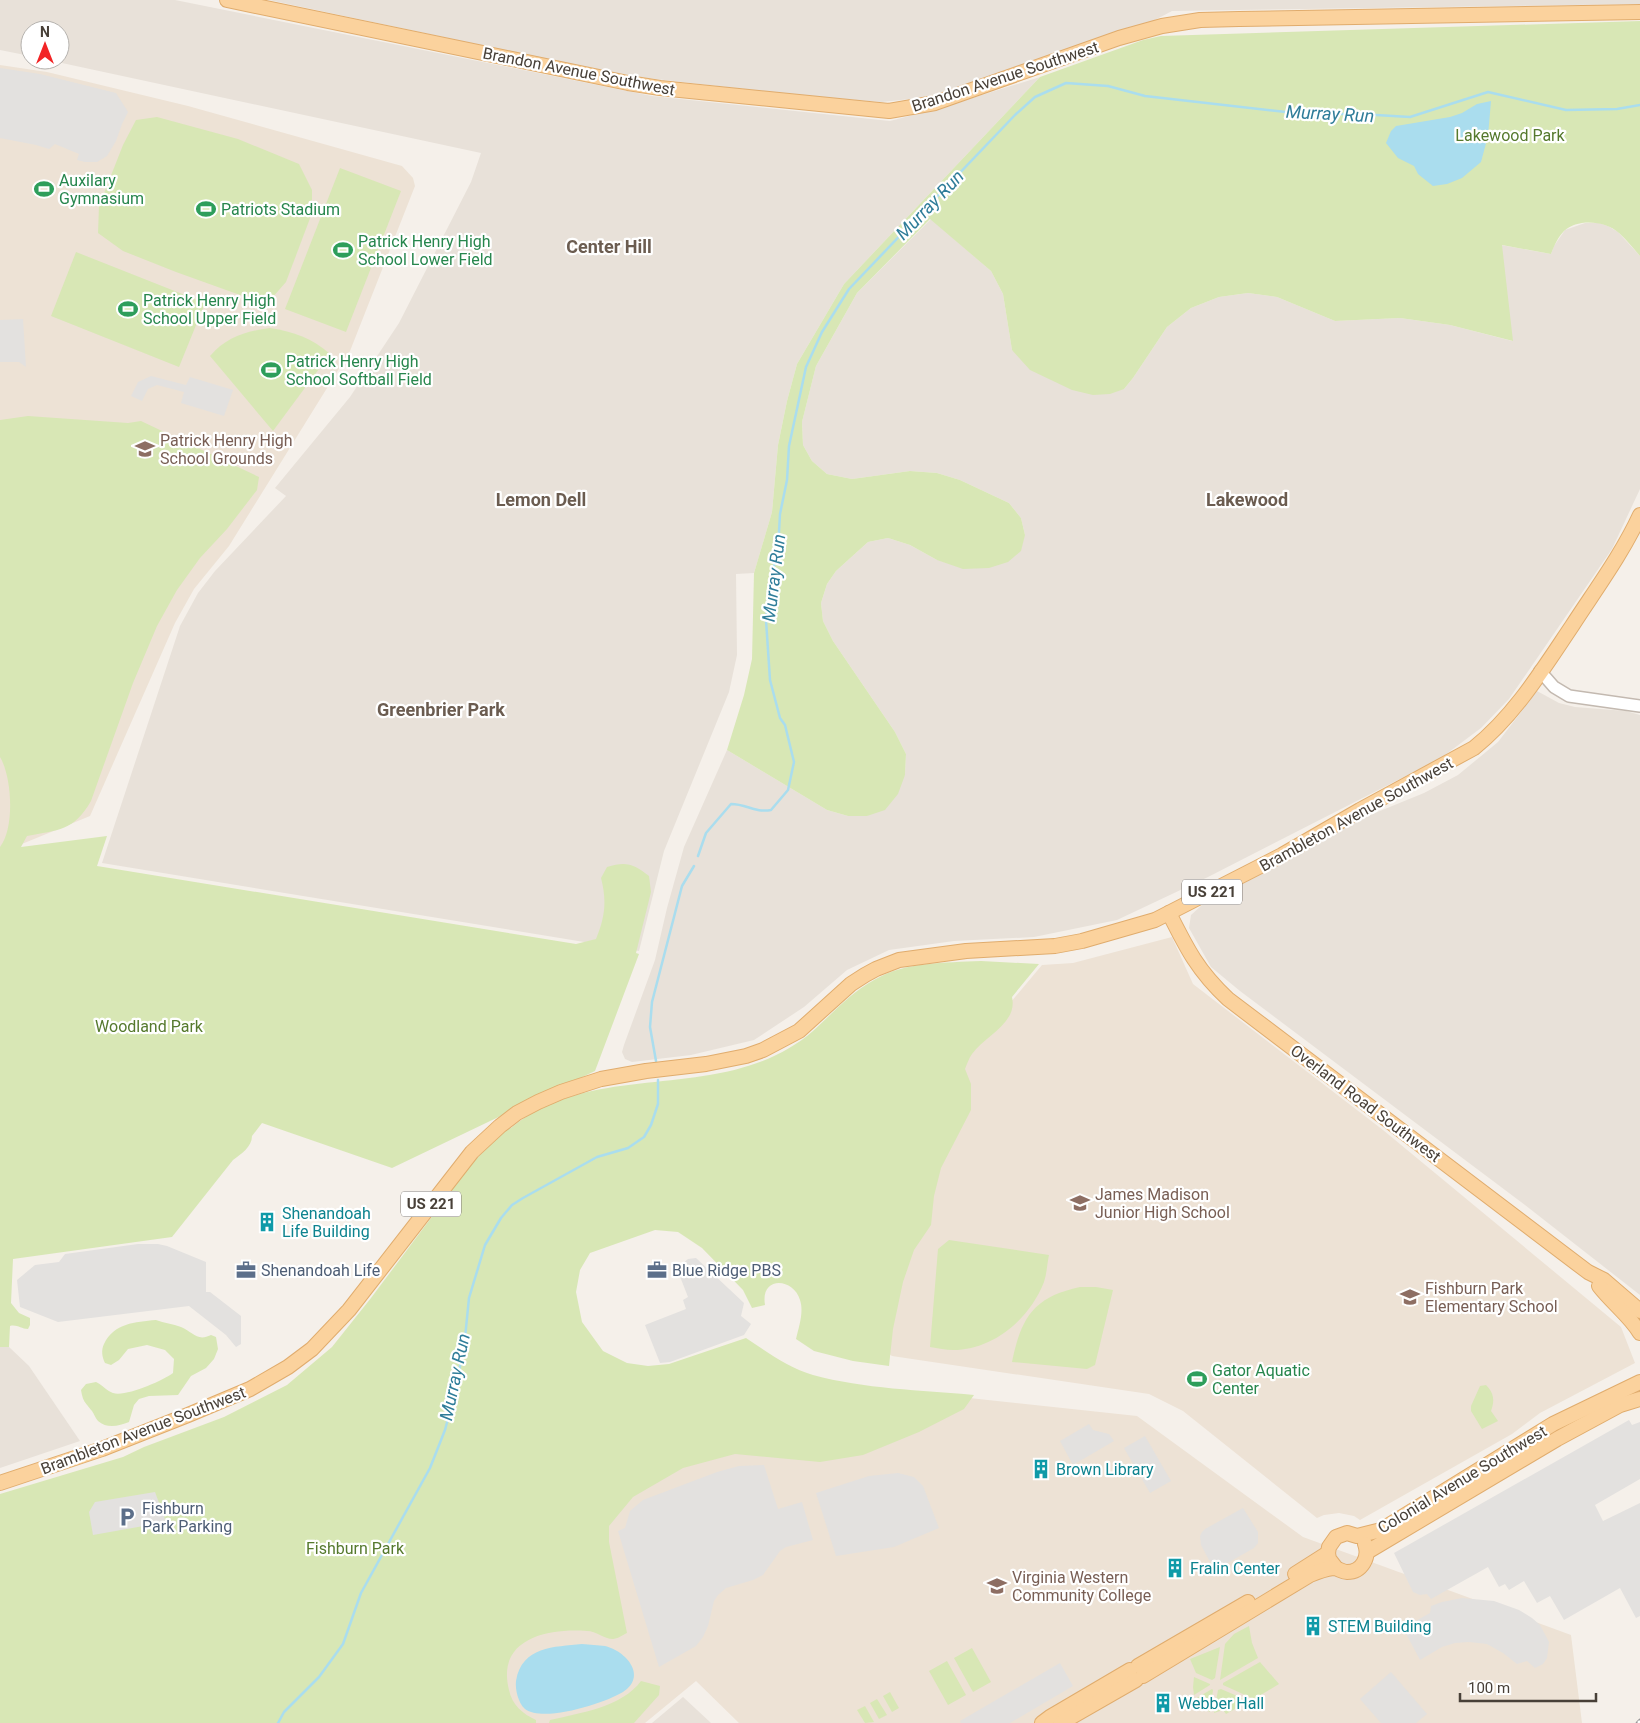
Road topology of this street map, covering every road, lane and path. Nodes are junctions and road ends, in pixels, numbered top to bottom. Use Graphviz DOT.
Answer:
graph roads {
  1 [pos="228,0"];
  2 [pos="1640,12"];
  3 [pos="1640,515"];
  4 [pos="1540,671"];
  5 [pos="1640,706"];
  6 [pos="1169,913"];
  7 [pos="1588,1272"];
  8 [pos="1599,1286"];
  9 [pos="1640,1311"];
  10 [pos="1640,1322"];
  11 [pos="1640,1333"];
  12 [pos="1640,1382"];
  13 [pos="1640,1399"];
  14 [pos="1640,1406"];
  15 [pos="1606,1414"];
  16 [pos="0,1483"];
  17 [pos="1358,1536"];
  18 [pos="1367,1552"];
  19 [pos="1328,1553"];
  20 [pos="1336,1568"];
  21 [pos="1137,1673"];
  22 [pos="1042,1723"];
  23 [pos="1061,1723"];
  1 -- 2 [label="main road, Brandon Avenue Southwest"];
  3 -- 4 [label="main road, Brambleton Avenue Southwest / US 221"];
  4 -- 5 [label="street"];
  4 -- 6 [label="main road, Brambleton Avenue Southwest / US 221"];
  6 -- 7 [label="main road, Overland Road Southwest"];
  6 -- 16 [label="main road, Brambleton Avenue Southwest / US 221"];
  7 -- 8 [label="main road, Overland Road Southwest"];
  7 -- 9 [label="main road, Overland Road Southwest"];
  8 -- 10 [label="main road, Overland Road Southwest"];
  8 -- 11 [label="main road"];
  12 -- 17 [label="main road, Colonial Avenue Southwest"];
  13 -- 15 [label="main road, Colonial Avenue Southwest"];
  14 -- 15 [label="main road"];
  15 -- 18 [label="main road, Colonial Avenue Southwest"];
  17 -- 18 [label="main road"];
  17 -- 19 [label="main road, Colonial Avenue Southwest"];
  18 -- 20 [label="main road, Colonial Avenue Southwest"];
  19 -- 20 [label="main road"];
  19 -- 21 [label="main road, Colonial Avenue Southwest"];
  20 -- 21 [label="main road, Colonial Avenue Southwest"];
  21 -- 22 [label="main road, Colonial Avenue Southwest"];
  21 -- 23 [label="main road, Colonial Avenue Southwest"];
}
